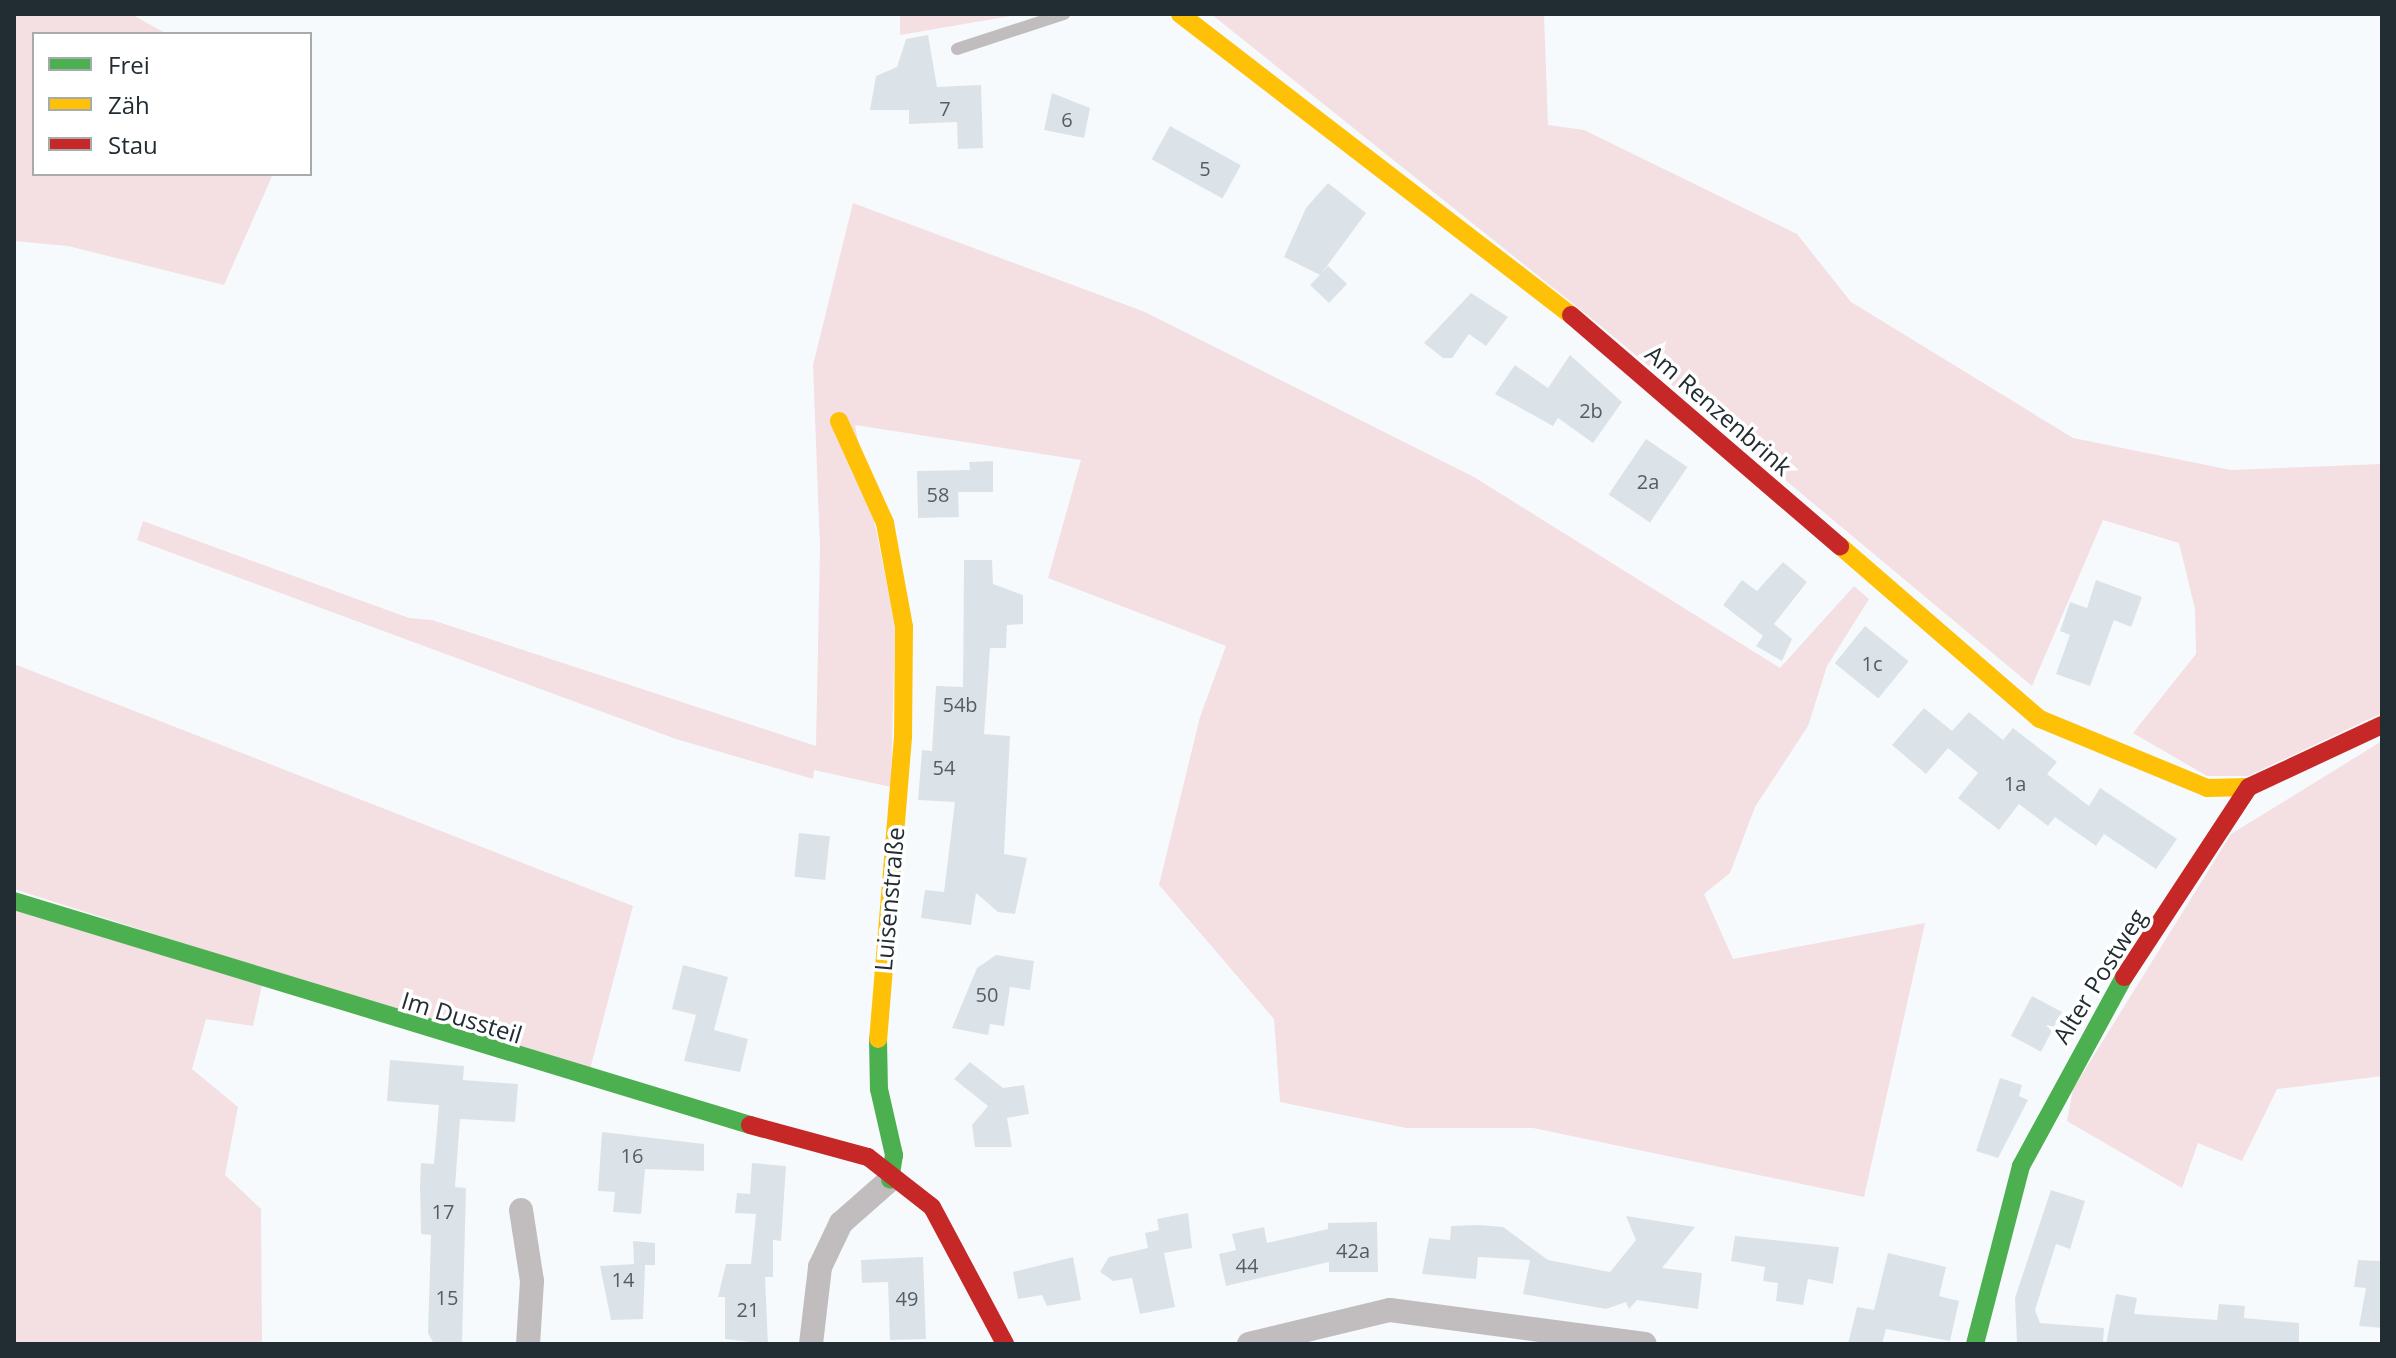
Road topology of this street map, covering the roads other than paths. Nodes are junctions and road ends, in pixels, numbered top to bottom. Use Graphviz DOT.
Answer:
graph roads {
  1 [pos="1064,14"];
  2 [pos="1180,14"];
  3 [pos="957,49"];
  4 [pos="839,421"];
  5 [pos="2382,725"];
  6 [pos="2249,787"];
  7 [pos="14,901"];
  8 [pos="890,1180"];
  9 [pos="521,1210"];
  10 [pos="528,1344"];
  11 [pos="811,1344"];
  12 [pos="1005,1344"];
  13 [pos="1249,1344"];
  14 [pos="1645,1344"];
  15 [pos="1975,1344"];
  1 -- 3 [label="lane"];
  2 -- 6 [label="street, Am Renzenbrink"];
  4 -- 8 [label="street, Luisenstraße"];
  5 -- 6 [label="street"];
  6 -- 15 [label="street, Alter Postweg"];
  7 -- 8 [label="street, Im Dussteil"];
  8 -- 11 [label="street"];
  8 -- 12 [label="street"];
  9 -- 10 [label="street"];
  13 -- 14 [label="street"];
}
